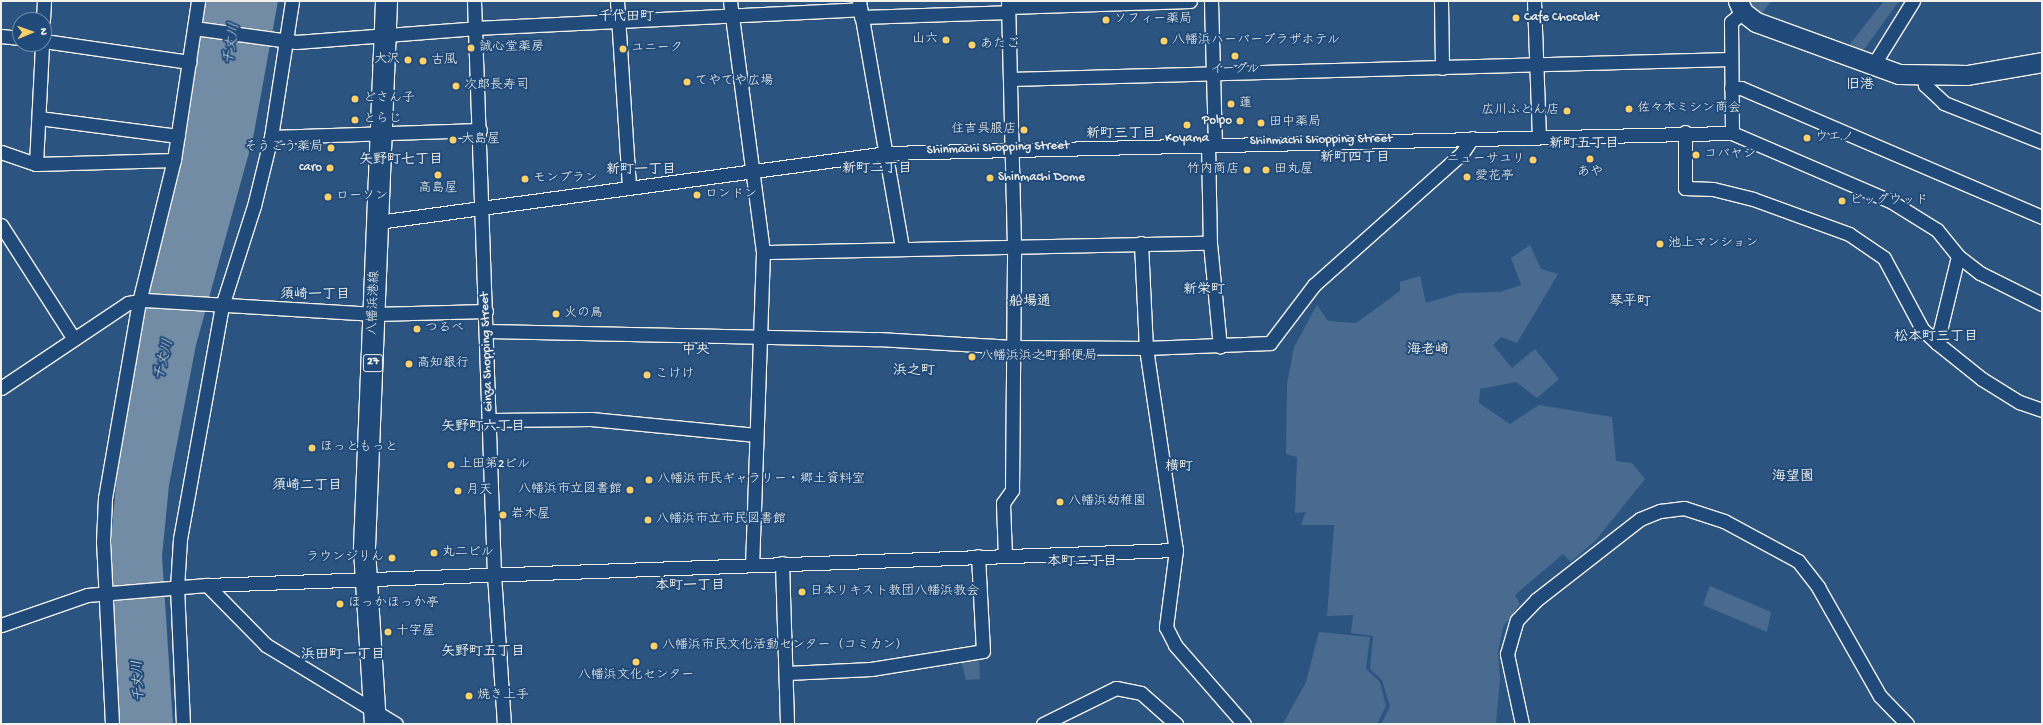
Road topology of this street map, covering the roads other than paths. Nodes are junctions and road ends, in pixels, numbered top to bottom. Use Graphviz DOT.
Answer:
graph roads {
  1 [pos="44,1"];
  2 [pos="198,1"];
  3 [pos="292,1"];
  4 [pos="386,1"];
  5 [pos="474,1"];
  6 [pos="617,1"];
  7 [pos="730,1"];
  8 [pos="1190,1"];
  9 [pos="1211,1"];
  10 [pos="1441,1"];
  11 [pos="1534,1"];
  12 [pos="1913,1"];
  13 [pos="1008,6"];
  14 [pos="1740,7"];
  15 [pos="860,9"];
  16 [pos="43,12"];
  17 [pos="731,18"];
  18 [pos="617,22"];
  19 [pos="197,28"];
  20 [pos="476,28"];
  21 [pos="1,36"];
  22 [pos="384,36"];
  23 [pos="12,37"];
  24 [pos="281,41"];
  25 [pos="52,42"];
  26 [pos="42,52"];
  27 [pos="1730,59"];
  28 [pos="189,62"];
  29 [pos="2042,62"];
  30 [pos="1536,64"];
  31 [pos="1872,67"];
  32 [pos="1442,68"];
  33 [pos="1214,74"];
  34 [pos="1924,76"];
  35 [pos="1010,79"];
  36 [pos="1731,88"];
  37 [pos="39,118"];
  38 [pos="480,130"];
  39 [pos="1685,132"];
  40 [pos="380,133"];
  41 [pos="1732,133"];
  42 [pos="178,136"];
  43 [pos="1539,136"];
  44 [pos="270,137"];
  45 [pos="1472,138"];
  46 [pos="2042,142"];
  47 [pos="1212,143"];
  48 [pos="1013,148"];
  49 [pos="887,154"];
  50 [pos="3,155"];
  51 [pos="174,160"];
  52 [pos="36,164"];
  53 [pos="755,171"];
  54 [pos="629,188"];
  55 [pos="482,207"];
  56 [pos="2042,217"];
  57 [pos="378,222"];
  58 [pos="1,225"];
  59 [pos="1141,243"];
  60 [pos="1210,243"];
  61 [pos="1014,246"];
  62 [pos="902,247"];
  63 [pos="763,252"];
  64 [pos="1958,256"];
  65 [pos="142,301"];
  66 [pos="2042,304"];
  67 [pos="219,305"];
  68 [pos="486,311"];
  69 [pos="375,314"];
  70 [pos="487,331"];
  71 [pos="760,336"];
  72 [pos="74,339"];
  73 [pos="1937,343"];
  74 [pos="1011,347"];
  75 [pos="1220,347"];
  76 [pos="1146,348"];
  77 [pos="1,388"];
  78 [pos="2042,410"];
  79 [pos="490,420"];
  80 [pos="756,435"];
  81 [pos="1176,550"];
  82 [pos="978,556"];
  83 [pos="1005,556"];
  84 [pos="782,563"];
  85 [pos="752,565"];
  86 [pos="494,574"];
  87 [pos="364,582"];
  88 [pos="207,585"];
  89 [pos="173,588"];
  90 [pos="108,592"];
  91 [pos="1,625"];
  92 [pos="787,673"];
  93 [pos="375,717"];
  94 [pos="112,724"];
  95 [pos="183,724"];
  96 [pos="396,724"];
  97 [pos="504,724"];
  98 [pos="787,724"];
  99 [pos="1043,724"];
  100 [pos="1176,724"];
  101 [pos="1244,724"];
  102 [pos="1522,724"];
  103 [pos="1908,724"];
  1 -- 16 [label="street"];
  2 -- 19 [label="street"];
  3 -- 24 [label="street"];
  4 -- 22 [label="main road, 八幡浜港線 / 27"];
  5 -- 20 [label="street, Ginza Shopping Street"];
  6 -- 18 [label="street"];
  7 -- 17 [label="street"];
  8 -- 13 [label="street"];
  9 -- 33 [label="street"];
  10 -- 32 [label="street"];
  11 -- 30 [label="street"];
  12 -- 31 [label="street"];
  13 -- 15 [label="street"];
  13 -- 35 [label="street"];
  14 -- 27 [label="street"];
  14 -- 31 [label="street"];
  15 -- 17 [label="street"];
  15 -- 49 [label="street"];
  17 -- 18 [label="street"];
  17 -- 53 [label="street"];
  18 -- 20 [label="street"];
  18 -- 54 [label="street"];
  19 -- 24 [label="street"];
  19 -- 28 [label="street"];
  20 -- 22 [label="street"];
  20 -- 38 [label="street, Ginza Shopping Street"];
  21 -- 23 [label="street"];
  22 -- 24 [label="street"];
  22 -- 40 [label="main road, 八幡浜港線 / 27"];
  24 -- 44 [label="street"];
  25 -- 28 [label="street"];
  26 -- 37 [label="street"];
  27 -- 30 [label="street"];
  27 -- 36 [label="street"];
  28 -- 42 [label="street"];
  29 -- 34 [label="street"];
  30 -- 32 [label="street"];
  30 -- 43 [label="street"];
  31 -- 34 [label="street"];
  32 -- 33 [label="street"];
  33 -- 35 [label="street"];
  33 -- 47 [label="street"];
  34 -- 46 [label="street"];
  35 -- 48 [label="street"];
  36 -- 41 [label="street"];
  36 -- 56 [label="street"];
  37 -- 42 [label="street"];
  37 -- 52 [label="street"];
  38 -- 40 [label="street"];
  38 -- 55 [label="street, Ginza Shopping Street"];
  39 -- 41 [label="street, Shinmachi Shopping Street"];
  39 -- 43 [label="street, Shinmachi Shopping Street"];
  39 -- 73 [label="street"];
  40 -- 44 [label="street"];
  40 -- 57 [label="main road, 八幡浜港線 / 27"];
  41 -- 64 [label="street"];
  42 -- 51 [label="street"];
  43 -- 45 [label="street, Shinmachi Shopping Street"];
  44 -- 67 [label="street"];
  45 -- 47 [label="street, Shinmachi Shopping Street"];
  45 -- 75 [label="street"];
  47 -- 48 [label="street, Shinmachi Shopping Street"];
  47 -- 60 [label="street"];
  48 -- 49 [label="street, Shinmachi Shopping Street"];
  48 -- 61 [label="street"];
  49 -- 53 [label="street, Shinmachi Shopping Street"];
  49 -- 62 [label="street"];
  50 -- 52 [label="street"];
  51 -- 52 [label="street"];
  51 -- 65 [label="street"];
  53 -- 54 [label="street, Shinmachi Shopping Street"];
  53 -- 63 [label="street"];
  54 -- 55 [label="street, Shinmachi Shopping Street"];
  55 -- 57 [label="street, Shinmachi Shopping Street"];
  55 -- 68 [label="street, Ginza Shopping Street"];
  57 -- 69 [label="main road, 八幡浜港線 / 27"];
  58 -- 72 [label="street"];
  59 -- 60 [label="street"];
  59 -- 61 [label="street"];
  59 -- 76 [label="street"];
  60 -- 75 [label="street"];
  61 -- 62 [label="street"];
  61 -- 74 [label="street"];
  62 -- 63 [label="street"];
  63 -- 71 [label="street"];
  64 -- 66 [label="street"];
  64 -- 73 [label="street"];
  65 -- 67 [label="street"];
  65 -- 72 [label="street"];
  65 -- 90 [label="street"];
  67 -- 69 [label="street"];
  67 -- 89 [label="street"];
  68 -- 69 [label="street"];
  68 -- 70 [label="street, Ginza Shopping Street"];
  69 -- 87 [label="main road, 八幡浜港線 / 27"];
  70 -- 71 [label="street"];
  70 -- 79 [label="street, Ginza Shopping Street"];
  71 -- 74 [label="street"];
  71 -- 80 [label="street"];
  72 -- 77 [label="street"];
  73 -- 78 [label="street"];
  74 -- 76 [label="street"];
  74 -- 83 [label="street"];
  75 -- 76 [label="street"];
  76 -- 81 [label="street"];
  79 -- 80 [label="street"];
  79 -- 86 [label="street, Ginza Shopping Street"];
  80 -- 85 [label="street"];
  81 -- 83 [label="street"];
  81 -- 101 [label="street"];
  82 -- 83 [label="street"];
  82 -- 84 [label="street"];
  82 -- 92 [label="street"];
  84 -- 85 [label="street"];
  84 -- 92 [label="street"];
  85 -- 86 [label="street"];
  86 -- 87 [label="street"];
  86 -- 97 [label="street, Ginza Shopping Street"];
  87 -- 88 [label="street"];
  87 -- 93 [label="main road, 八幡浜港線 / 27"];
  88 -- 89 [label="street"];
  88 -- 93 [label="street"];
  89 -- 90 [label="street"];
  89 -- 95 [label="street"];
  90 -- 91 [label="street"];
  90 -- 94 [label="street"];
  92 -- 98 [label="street"];
  93 -- 96 [label="street"];
  99 -- 100 [label="street"];
  102 -- 103 [label="street"];
}
